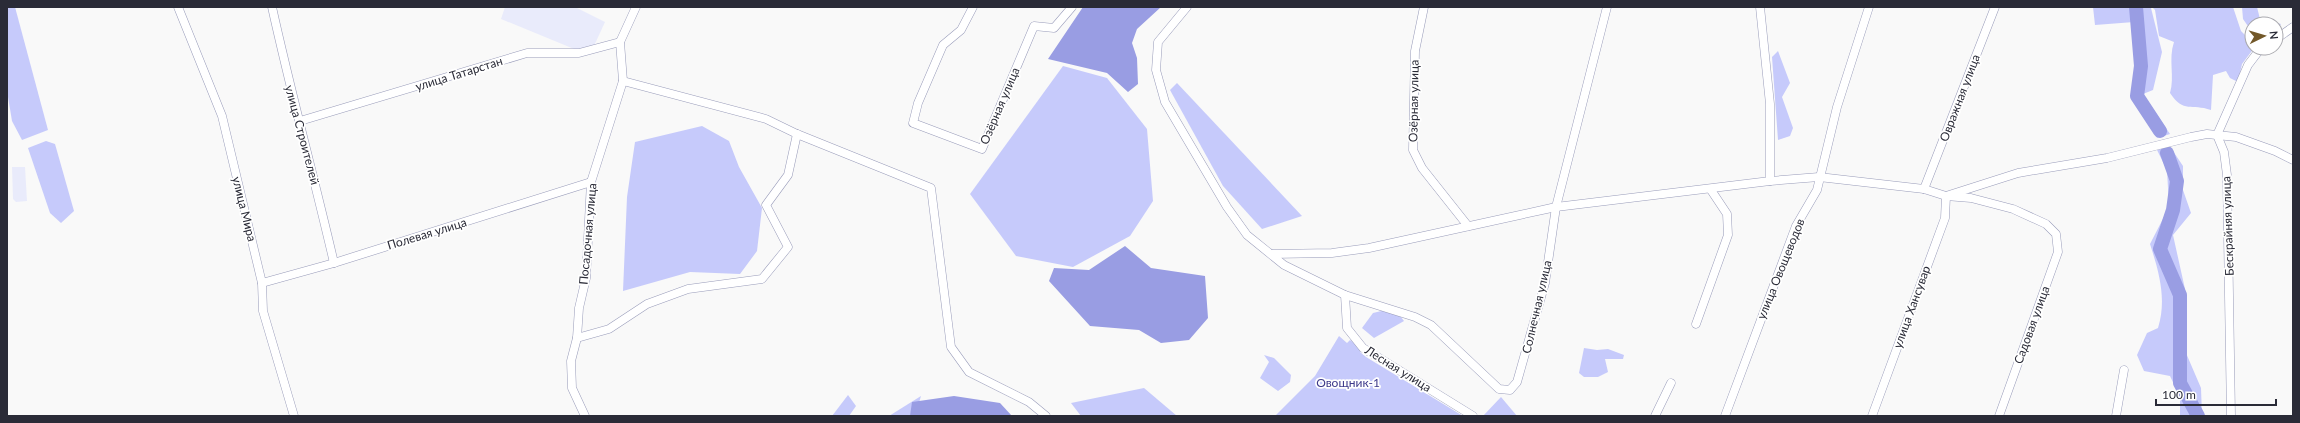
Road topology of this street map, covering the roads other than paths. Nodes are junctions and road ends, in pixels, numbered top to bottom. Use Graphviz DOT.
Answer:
graph roads {
  1 [pos="178,7"];
  2 [pos="272,7"];
  3 [pos="636,7"];
  4 [pos="973,7"];
  5 [pos="1072,7"];
  6 [pos="1186,7"];
  7 [pos="1424,7"];
  8 [pos="1607,7"];
  9 [pos="1760,7"];
  10 [pos="1869,7"];
  11 [pos="1995,7"];
  12 [pos="2293,27"];
  13 [pos="2284,33"];
  14 [pos="620,42"];
  15 [pos="2255,56"];
  16 [pos="622,81"];
  17 [pos="300,121"];
  18 [pos="797,134"];
  19 [pos="2217,135"];
  20 [pos="2293,160"];
  21 [pos="1819,177"];
  22 [pos="1770,181"];
  23 [pos="591,182"];
  24 [pos="1924,189"];
  25 [pos="1711,190"];
  26 [pos="1946,196"];
  27 [pos="1556,207"];
  28 [pos="1468,226"];
  29 [pos="1272,254"];
  30 [pos="334,263"];
  31 [pos="262,283"];
  32 [pos="1345,295"];
  33 [pos="1696,324"];
  34 [pos="577,338"];
  35 [pos="2124,370"];
  36 [pos="1671,383"];
  37 [pos="294,416"];
  38 [pos="585,416"];
  39 [pos="1046,416"];
  40 [pos="1473,416"];
  41 [pos="1655,416"];
  42 [pos="1725,416"];
  43 [pos="1872,416"];
  44 [pos="2000,416"];
  45 [pos="2116,416"];
  46 [pos="2231,416"];
  1 -- 31 [label="street, улица Мира"];
  2 -- 17 [label="street, улица Строителей"];
  3 -- 14 [label="street, Посадочная улица"];
  4 -- 5 [label="street, Озёрная улица"];
  6 -- 29 [label="street"];
  7 -- 28 [label="street, Озёрная улица"];
  8 -- 27 [label="street, Солнечная улица"];
  9 -- 22 [label="street"];
  10 -- 21 [label="street, улица Овощеводов"];
  11 -- 24 [label="street, Овражная улица"];
  12 -- 13 [label="street"];
  14 -- 16 [label="street, Посадочная улица"];
  14 -- 17 [label="street, улица Татарстан"];
  15 -- 19 [label="street"];
  16 -- 18 [label="street"];
  16 -- 23 [label="street, Посадочная улица"];
  17 -- 30 [label="street, улица Строителей"];
  18 -- 34 [label="street"];
  18 -- 39 [label="street"];
  19 -- 20 [label="street"];
  19 -- 26 [label="street"];
  19 -- 46 [label="street, Бескрайняя улица"];
  21 -- 22 [label="street"];
  21 -- 24 [label="street"];
  21 -- 42 [label="street, улица Овощеводов"];
  22 -- 25 [label="street"];
  23 -- 30 [label="street, Полевая улица"];
  23 -- 34 [label="street, Посадочная улица"];
  24 -- 26 [label="street"];
  25 -- 27 [label="street"];
  25 -- 33 [label="street"];
  26 -- 43 [label="street, улица Хансувар"];
  26 -- 44 [label="street, Садовая улица"];
  27 -- 28 [label="street"];
  27 -- 32 [label="street, Солнечная улица"];
  28 -- 29 [label="street"];
  29 -- 32 [label="street"];
  30 -- 31 [label="street, Полевая улица"];
  31 -- 37 [label="street, улица Мира"];
  32 -- 40 [label="street, Лесная улица"];
  34 -- 38 [label="street, Посадочная улица"];
  35 -- 45 [label="street"];
  36 -- 41 [label="street"];
}
